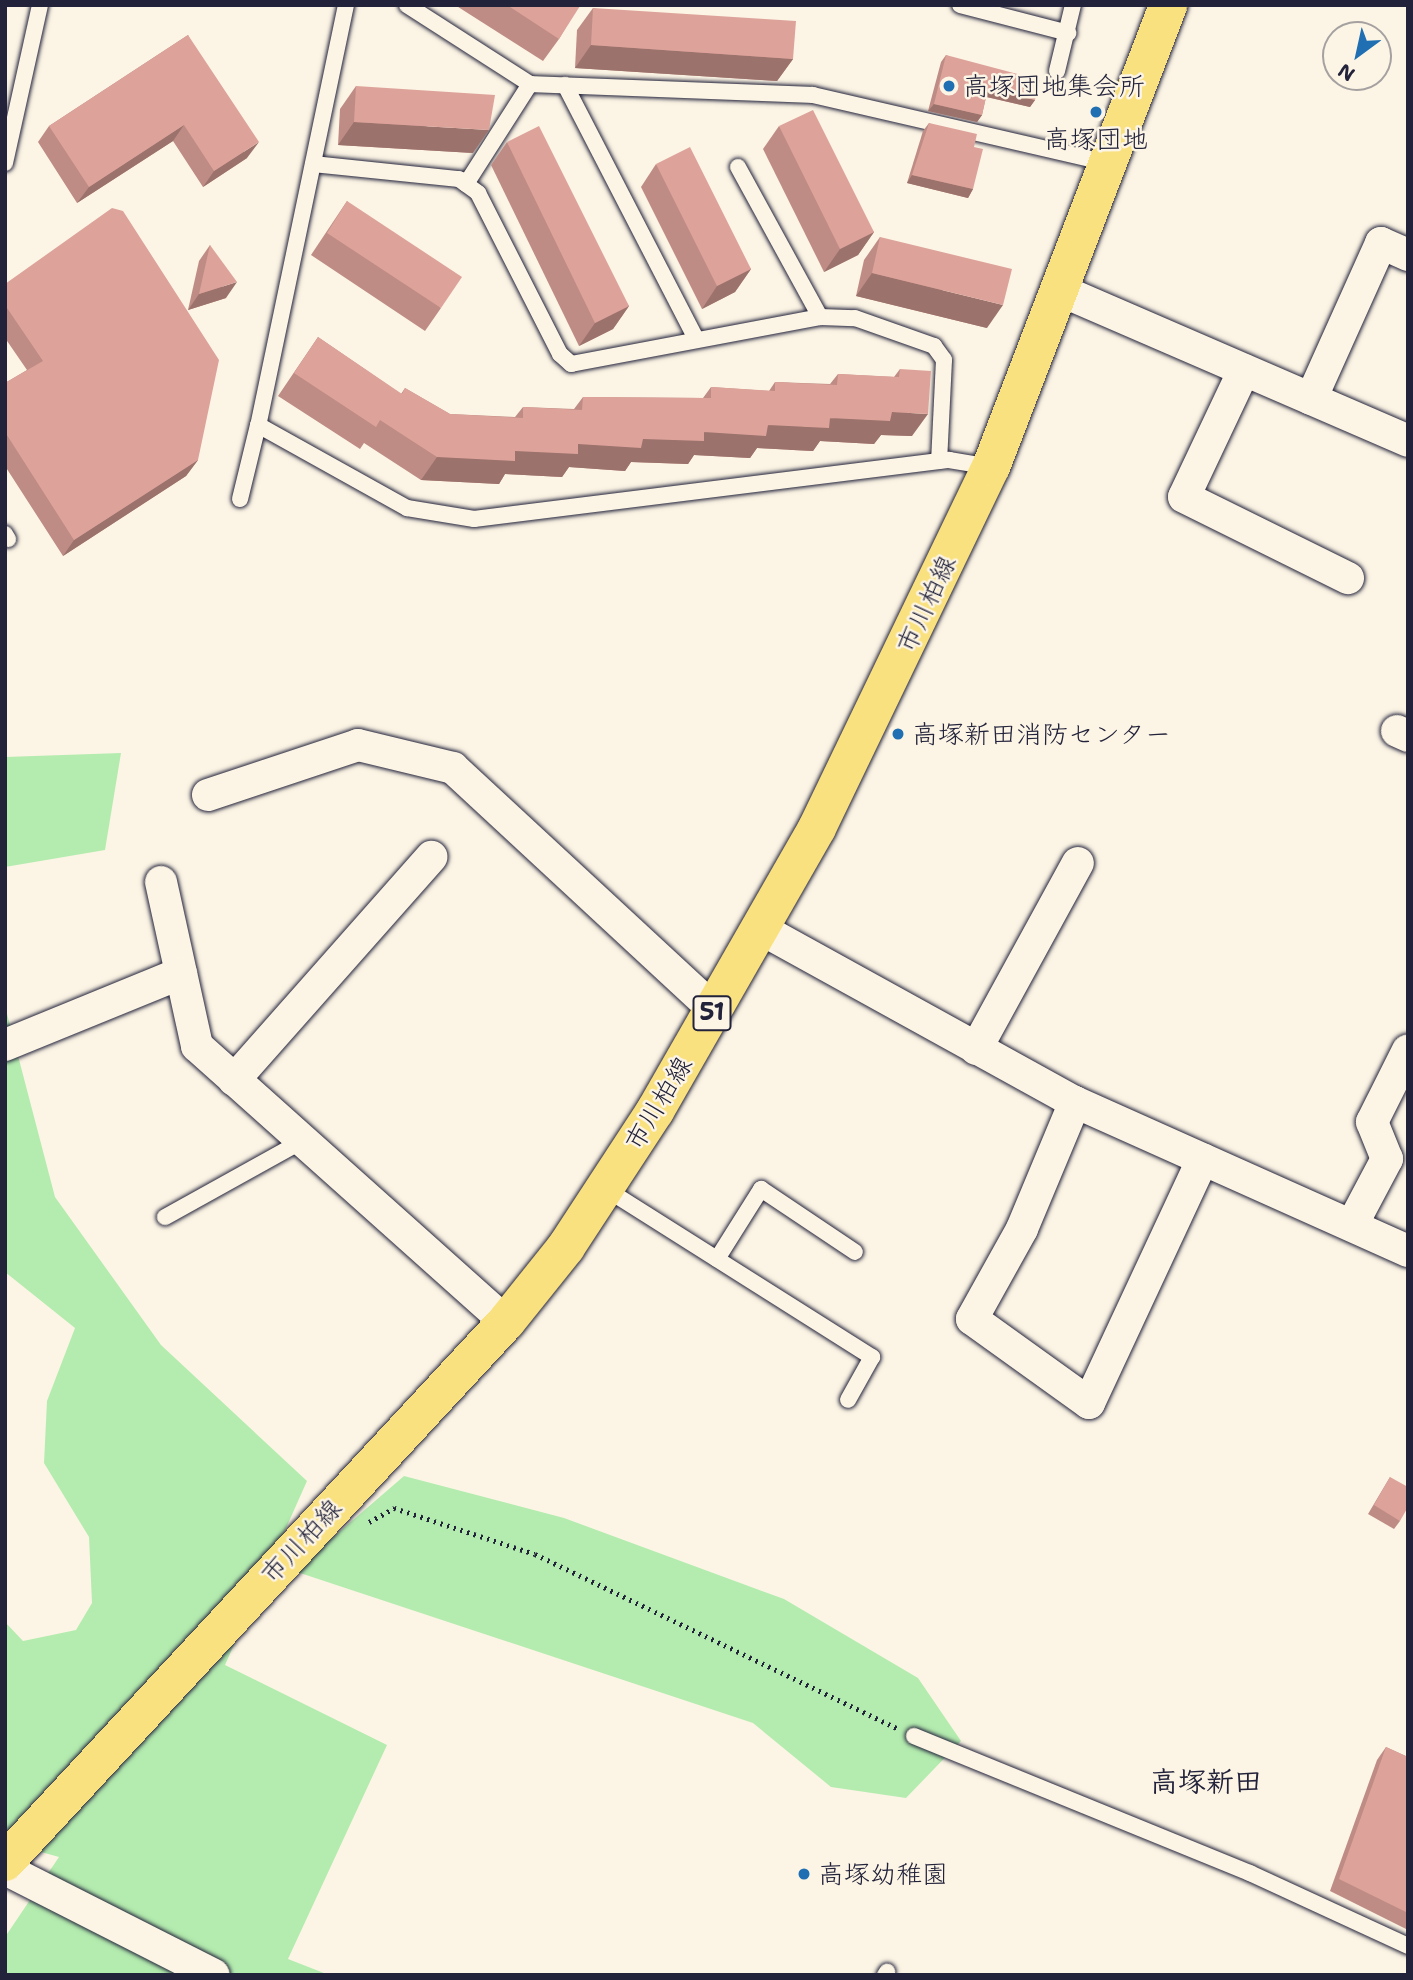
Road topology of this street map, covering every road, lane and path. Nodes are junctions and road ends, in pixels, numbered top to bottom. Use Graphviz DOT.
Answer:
graph roads {
  1 [pos="40,5"];
  2 [pos="346,5"];
  3 [pos="407,5"];
  4 [pos="960,5"];
  5 [pos="1073,5"];
  6 [pos="1168,5"];
  7 [pos="1068,33"];
  8 [pos="1056,71"];
  9 [pos="530,84"];
  10 [pos="565,85"];
  11 [pos="5,163"];
  12 [pos="1107,163"];
  13 [pos="313,164"];
  14 [pos="738,167"];
  15 [pos="467,184"];
  16 [pos="1408,254"];
  17 [pos="1062,291"];
  18 [pos="820,317"];
  19 [pos="695,337"];
  20 [pos="1244,370"];
  21 [pos="1311,399"];
  22 [pos="258,425"];
  23 [pos="1408,441"];
  24 [pos="939,461"];
  25 [pos="990,467"];
  26 [pos="240,499"];
  27 [pos="1348,578"];
  28 [pos="208,795"];
  29 [pos="431,857"];
  30 [pos="1077,863"];
  31 [pos="161,882"];
  32 [pos="761,929"];
  33 [pos="181,972"];
  34 [pos="714,1010"];
  35 [pos="5,1045"];
  36 [pos="976,1049"];
  37 [pos="1408,1050"];
  38 [pos="234,1080"];
  39 [pos="1075,1102"];
  40 [pos="302,1140"];
  41 [pos="1203,1158"];
  42 [pos="606,1189"];
  43 [pos="165,1217"];
  44 [pos="1352,1225"];
  45 [pos="1408,1251"];
  46 [pos="855,1252"];
  47 [pos="717,1259"];
  48 [pos="506,1322"];
  49 [pos="848,1400"];
  50 [pos="369,1522"];
  51 [pos="914,1736"];
  52 [pos="5,1862"];
  53 [pos="5,1869"];
  54 [pos="1408,1946"];
  55 [pos="214,1975"];
  1 -- 11 [label="lane"];
  2 -- 13 [label="lane"];
  3 -- 9 [label="lane"];
  4 -- 7 [label="lane"];
  5 -- 7 [label="lane"];
  6 -- 12 [label="main road, 市川柏線 / 51"];
  7 -- 8 [label="lane"];
  9 -- 10 [label="lane"];
  9 -- 15 [label="lane"];
  10 -- 12 [label="lane"];
  10 -- 19 [label="lane"];
  12 -- 17 [label="main road, 市川柏線 / 51"];
  13 -- 15 [label="lane"];
  13 -- 22 [label="lane"];
  14 -- 18 [label="lane"];
  15 -- 19 [label="lane"];
  16 -- 21 [label="street"];
  17 -- 20 [label="street"];
  17 -- 25 [label="main road, 市川柏線 / 51"];
  18 -- 19 [label="lane"];
  18 -- 24 [label="lane"];
  20 -- 21 [label="street"];
  20 -- 27 [label="street"];
  21 -- 23 [label="street"];
  22 -- 24 [label="lane"];
  22 -- 26 [label="lane"];
  24 -- 25 [label="lane"];
  25 -- 32 [label="main road, 市川柏線 / 51"];
  28 -- 34 [label="street"];
  29 -- 38 [label="street"];
  30 -- 36 [label="street"];
  31 -- 33 [label="street"];
  32 -- 34 [label="main road, 市川柏線 / 51"];
  32 -- 36 [label="street"];
  33 -- 35 [label="street"];
  33 -- 38 [label="street"];
  34 -- 42 [label="main road, 市川柏線 / 51"];
  36 -- 39 [label="street"];
  37 -- 44 [label="street"];
  38 -- 40 [label="street"];
  39 -- 41 [label="street"];
  39 -- 41 [label="street"];
  40 -- 43 [label="lane"];
  40 -- 48 [label="street"];
  41 -- 44 [label="street"];
  42 -- 47 [label="lane"];
  42 -- 48 [label="main road, 市川柏線 / 51"];
  44 -- 45 [label="street"];
  46 -- 47 [label="lane"];
  47 -- 49 [label="lane"];
  48 -- 52 [label="main road, 市川柏線 / 51"];
  50 -- 51 [label="path"];
  51 -- 54 [label="lane"];
  53 -- 55 [label="street"];
}
